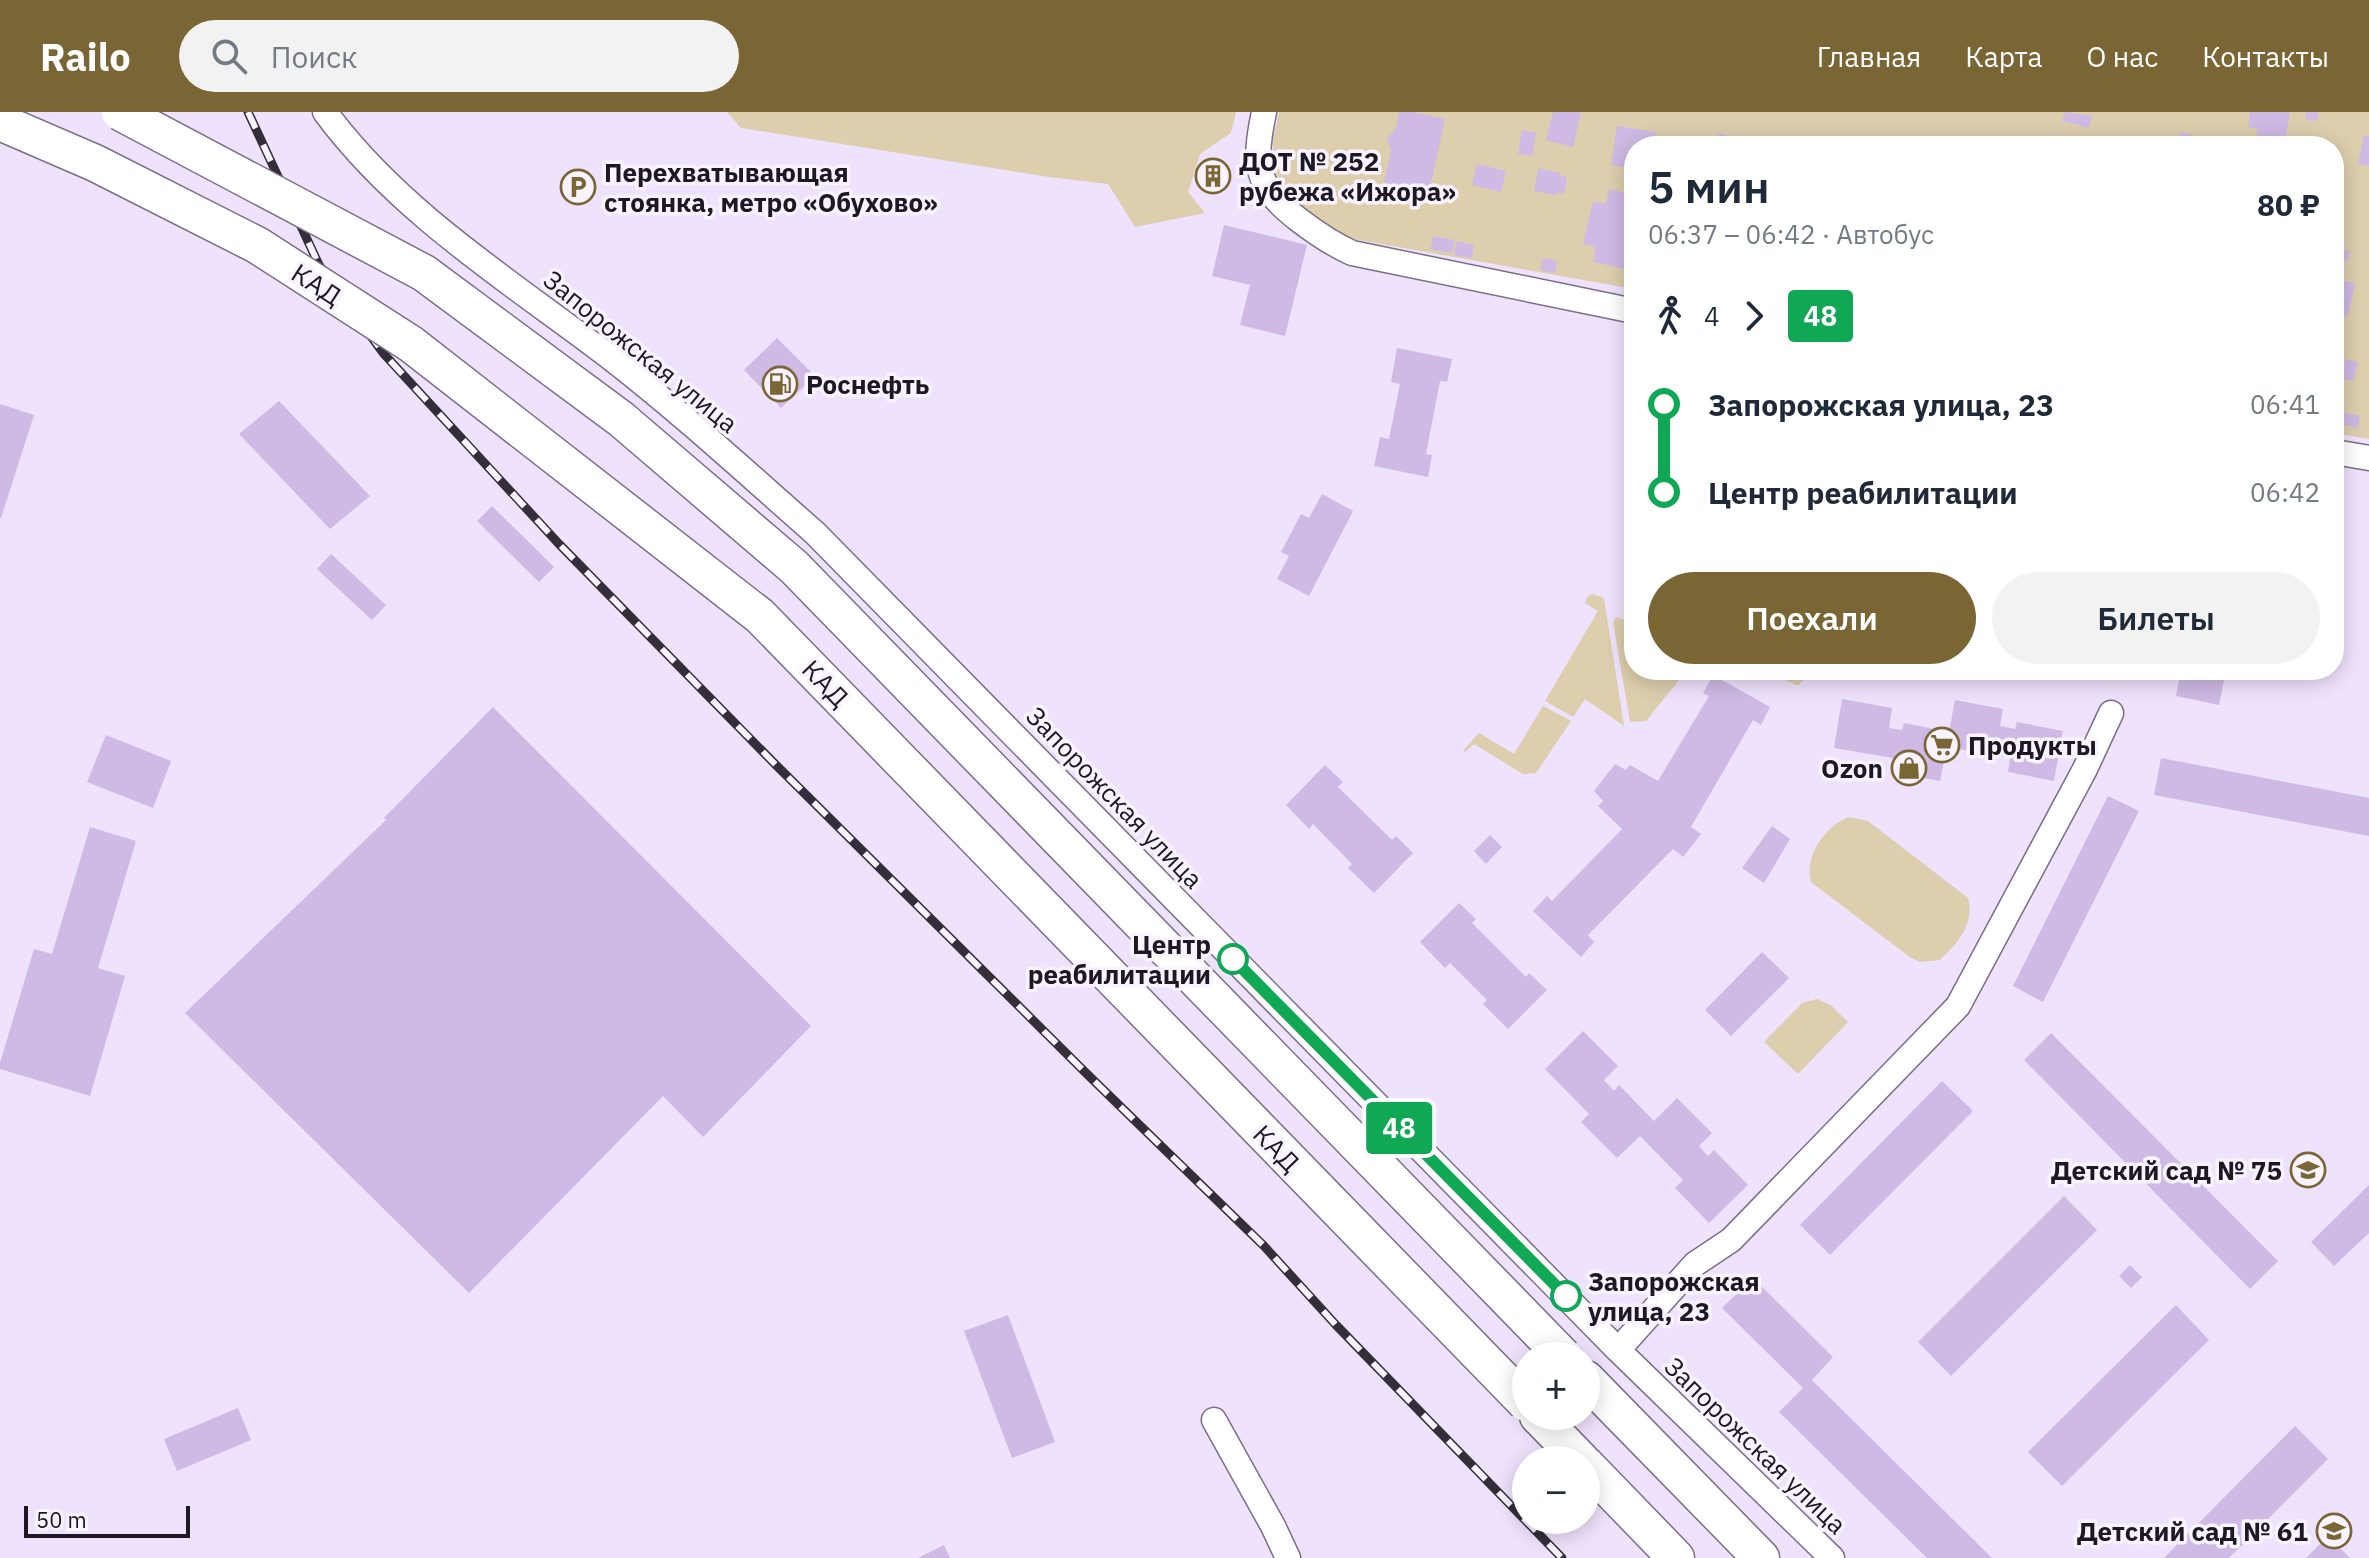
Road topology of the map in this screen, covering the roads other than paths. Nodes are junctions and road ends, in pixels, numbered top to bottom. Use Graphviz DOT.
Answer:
graph roads {
  1 [pos="120,112"];
  2 [pos="325,112"];
  3 [pos="1264,112"];
  4 [pos="0,122"];
  5 [pos="1624,309"];
  6 [pos="2344,454"];
  7 [pos="2369,458"];
  8 [pos="2111,713"];
  9 [pos="1549,1342"];
  10 [pos="1618,1350"];
  11 [pos="1512,1389"];
  12 [pos="1600,1393"];
  13 [pos="1214,1420"];
  14 [pos="1552,1430"];
  15 [pos="1567,1446"];
  16 [pos="1600,1479"];
  17 [pos="1288,1558"];
  18 [pos="1676,1558"];
  19 [pos="1761,1558"];
  20 [pos="1832,1558"];
  1 -- 9 [label="highway, bridge"];
  2 -- 10 [label="street, Запорожская улица"];
  3 -- 5 [label="street"];
  4 -- 11 [label="highway, КАД, bridge"];
  6 -- 7 [label="street"];
  8 -- 10 [label="street"];
  10 -- 20 [label="street, Запорожская улица"];
  12 -- 19 [label="highway"];
  13 -- 17 [label="street"];
  14 -- 15 [label="highway"];
  16 -- 18 [label="highway"];
}
